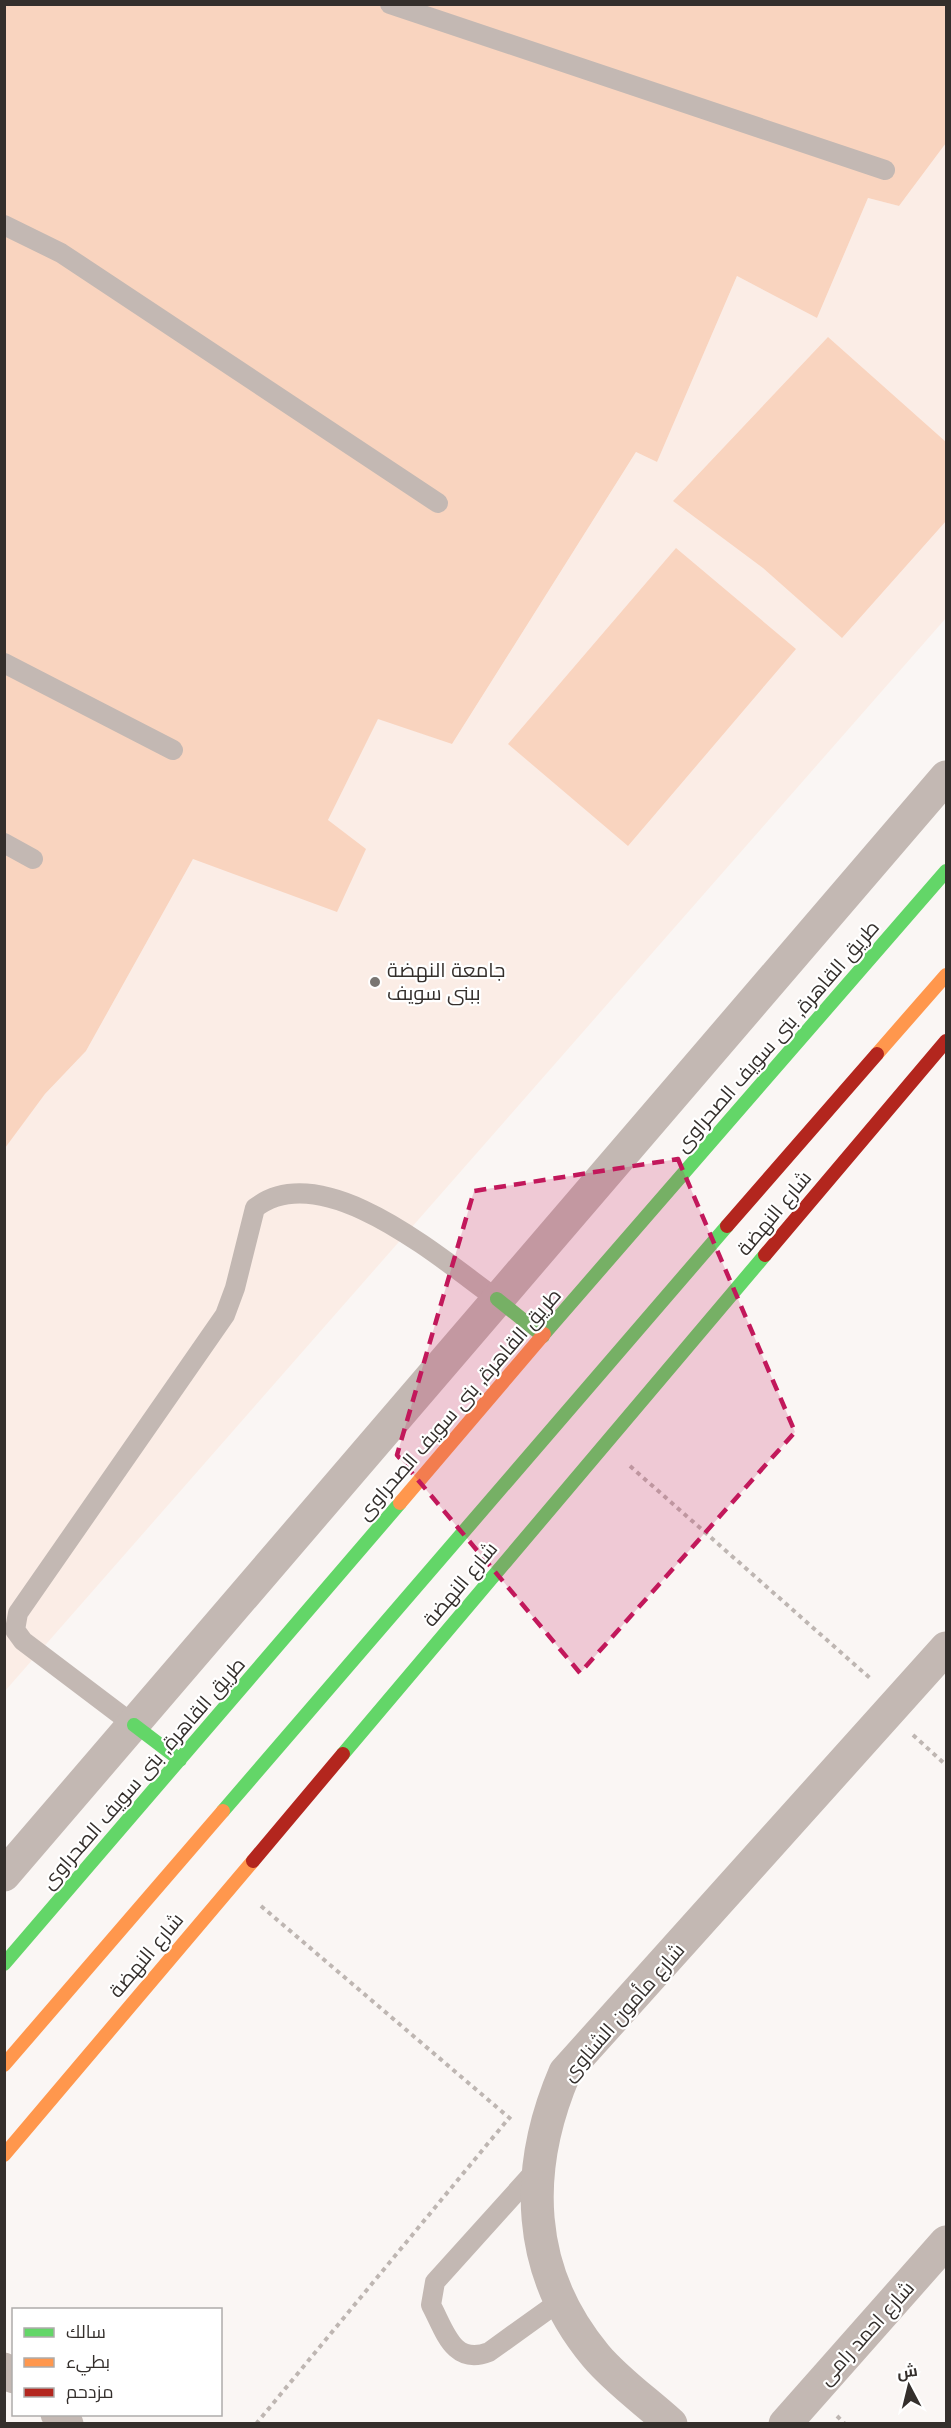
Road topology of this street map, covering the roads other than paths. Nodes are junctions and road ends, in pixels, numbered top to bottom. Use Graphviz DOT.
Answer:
graph roads {
  1 [pos="390,4"];
  2 [pos="885,170"];
  3 [pos="4,225"];
  4 [pos="438,503"];
  5 [pos="4,663"];
  6 [pos="173,750"];
  7 [pos="946,777"];
  8 [pos="4,843"];
  9 [pos="33,859"];
  10 [pos="946,871"];
  11 [pos="946,975"];
  12 [pos="946,1041"];
  13 [pos="498,1299"];
  14 [pos="543,1336"];
  15 [pos="946,1648"];
  16 [pos="134,1725"];
  17 [pos="180,1760"];
  18 [pos="4,1875"];
  19 [pos="4,1964"];
  20 [pos="4,2065"];
  21 [pos="4,2155"];
  22 [pos="538,2156"];
  23 [pos="946,2242"];
  24 [pos="560,2301"];
  25 [pos="671,2424"];
  26 [pos="785,2424"];
  1 -- 2 [label="lane"];
  3 -- 4 [label="lane"];
  5 -- 6 [label="lane"];
  7 -- 13 [label="street"];
  8 -- 9 [label="lane"];
  10 -- 14 [label="main road, طريق القاهرة, بنى سويف الصحراوى"];
  11 -- 20 [label="main road"];
  12 -- 21 [label="main road, شارع النهضة"];
  13 -- 14 [label="main road"];
  13 -- 16 [label="street"];
  13 -- 16 [label="lane"];
  14 -- 17 [label="main road, طريق القاهرة, بنى سويف الصحراوى"];
  15 -- 22 [label="street, شارع مأمون الشناوى"];
  16 -- 17 [label="main road"];
  16 -- 18 [label="street"];
  17 -- 19 [label="main road, طريق القاهرة, بنى سويف الصحراوى"];
  22 -- 24 [label="street, شارع مأمون الشناوى"];
  22 -- 24 [label="lane"];
  23 -- 26 [label="street, شارع احمد رامى"];
  24 -- 25 [label="street, شارع مأمون الشناوى"];
}
